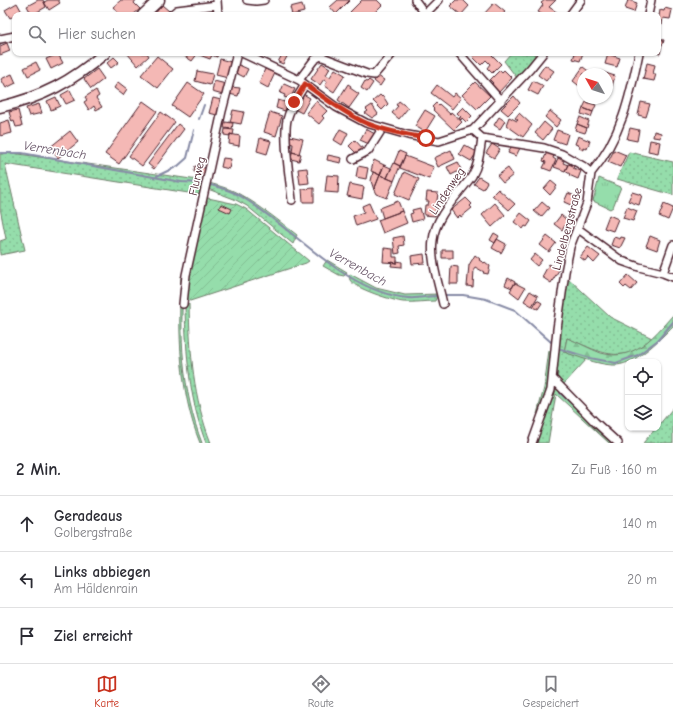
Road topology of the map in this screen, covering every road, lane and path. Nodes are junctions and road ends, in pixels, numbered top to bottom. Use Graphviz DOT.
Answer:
graph roads {
  1 [pos="159,0"];
  2 [pos="247,0"];
  3 [pos="264,0"];
  4 [pos="416,0"];
  5 [pos="439,0"];
  6 [pos="581,0"];
  7 [pos="651,0"];
  8 [pos="217,3"];
  9 [pos="147,12"];
  10 [pos="175,12"];
  11 [pos="424,12"];
  12 [pos="427,12"];
  13 [pos="572,12"];
  14 [pos="649,12"];
  15 [pos="12,37"];
  16 [pos="0,39"];
  17 [pos="101,56"];
  18 [pos="236,56"];
  19 [pos="248,56"];
  20 [pos="320,56"];
  21 [pos="320,56"];
  22 [pos="390,56"];
  23 [pos="462,56"];
  24 [pos="541,56"];
  25 [pos="638,56"];
  26 [pos="299,80"];
  27 [pos="305,84"];
  28 [pos="501,101"];
  29 [pos="0,108"];
  30 [pos="382,129"];
  31 [pos="474,130"];
  32 [pos="482,138"];
  33 [pos="353,159"];
  34 [pos="591,173"];
  35 [pos="292,200"];
  36 [pos="578,228"];
  37 [pos="673,245"];
  38 [pos="663,273"];
  39 [pos="673,278"];
  40 [pos="183,304"];
  41 [pos="443,304"];
  42 [pos="553,379"];
  43 [pos="532,443"];
  44 [pos="618,443"];
  1 -- 9 [label="street"];
  2 -- 3 [label="street"];
  4 -- 11 [label="street"];
  5 -- 12 [label="street"];
  6 -- 13 [label="street"];
  7 -- 14 [label="street"];
  8 -- 10 [label="street"];
  15 -- 16 [label="street"];
  17 -- 29 [label="street"];
  18 -- 40 [label="street, Flurweg"];
  19 -- 26 [label="street"];
  20 -- 22 [label="street"];
  21 -- 26 [label="street"];
  23 -- 28 [label="street"];
  24 -- 28 [label="street"];
  25 -- 34 [label="street"];
  26 -- 27 [label="street"];
  27 -- 30 [label="street"];
  27 -- 35 [label="street"];
  28 -- 31 [label="street"];
  30 -- 31 [label="street"];
  30 -- 33 [label="street"];
  31 -- 32 [label="street"];
  32 -- 34 [label="street, Lindelbergstraße"];
  32 -- 41 [label="street, Lindenweg"];
  34 -- 36 [label="street, Lindelbergstraße"];
  36 -- 38 [label="street"];
  36 -- 42 [label="street, Lindelbergstraße"];
  37 -- 38 [label="street"];
  38 -- 39 [label="street"];
  42 -- 43 [label="street, Lindelbergstraße"];
  42 -- 44 [label="street"];
}
